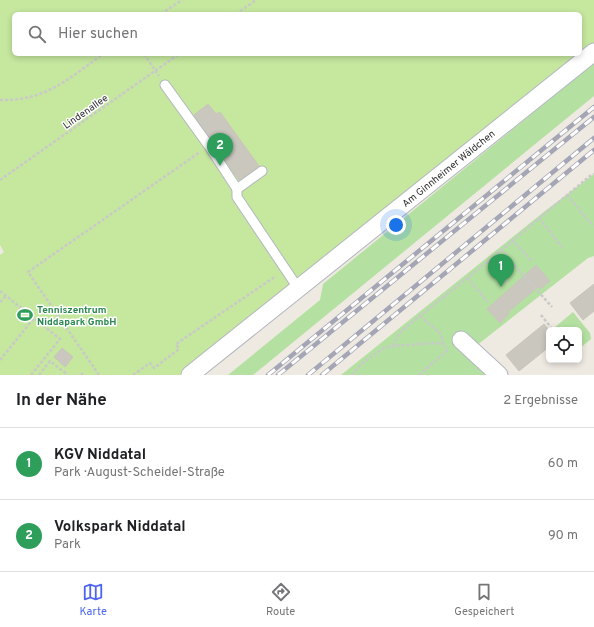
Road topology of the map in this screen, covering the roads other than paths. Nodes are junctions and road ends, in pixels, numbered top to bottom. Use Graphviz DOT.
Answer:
graph roads {
  1 [pos="594,52"];
  2 [pos="165,85"];
  3 [pos="262,171"];
  4 [pos="237,189"];
  5 [pos="298,288"];
  6 [pos="455,345"];
  7 [pos="190,375"];
  8 [pos="499,375"];
  1 -- 5 [label="street, Am Ginnheimer Wäldchen"];
  2 -- 4 [label="lane"];
  3 -- 4 [label="lane"];
  4 -- 5 [label="lane"];
  5 -- 7 [label="street, Am Ginnheimer Wäldchen"];
  6 -- 8 [label="street"];
}
